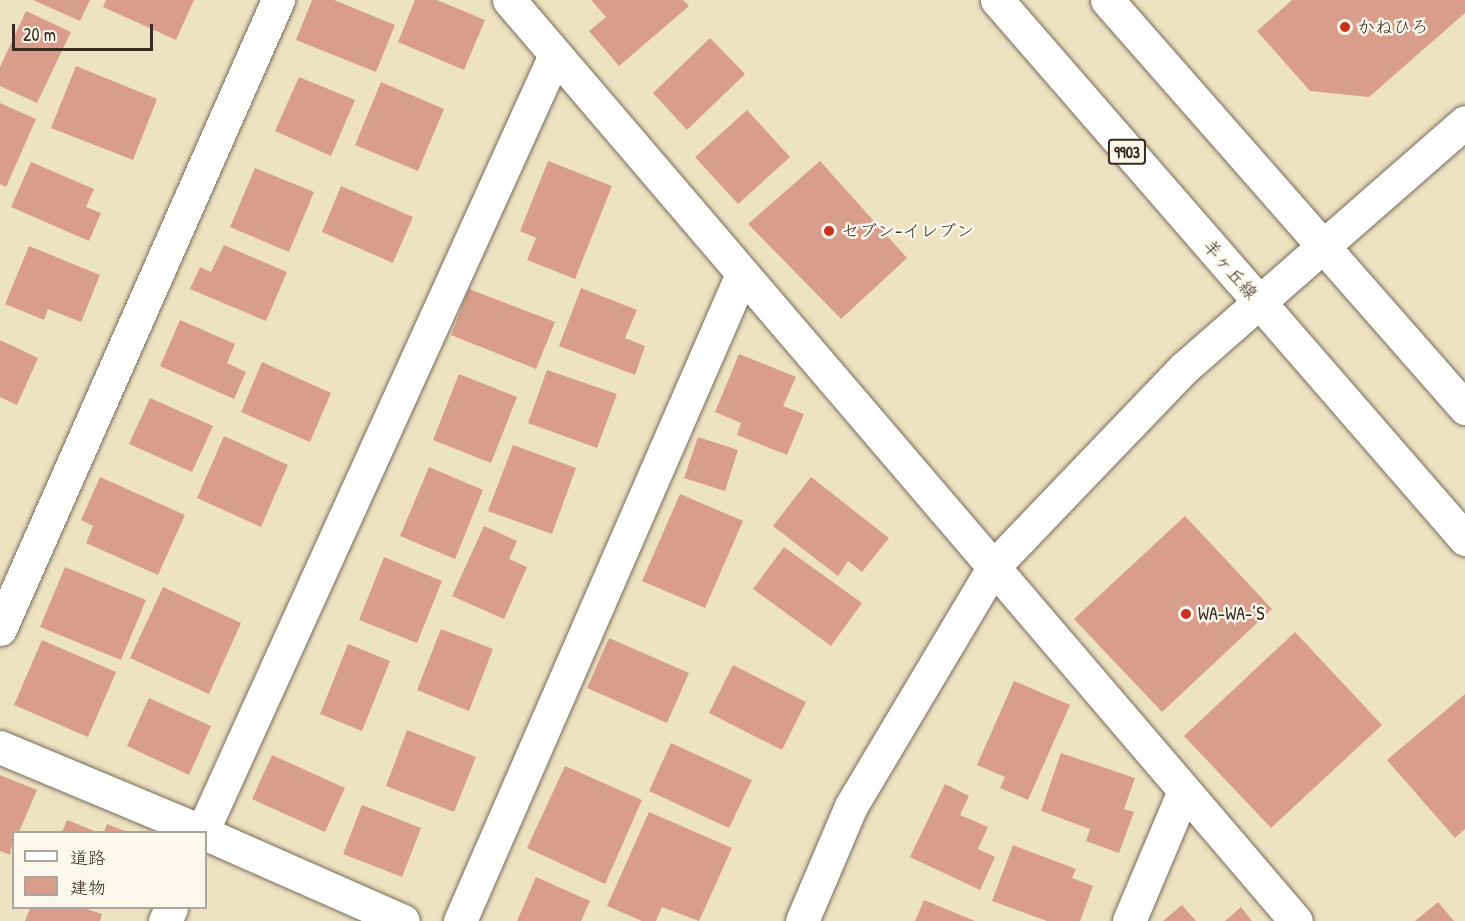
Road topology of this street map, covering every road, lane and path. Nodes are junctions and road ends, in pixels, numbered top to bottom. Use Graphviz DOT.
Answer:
graph roads {
  1 [pos="278,0"];
  2 [pos="509,0"];
  3 [pos="997,0"];
  4 [pos="1107,0"];
  5 [pos="555,55"];
  6 [pos="1465,122"];
  7 [pos="1322,244"];
  8 [pos="742,274"];
  9 [pos="1258,303"];
  10 [pos="1465,408"];
  11 [pos="1465,539"];
  12 [pos="994,566"];
  13 [pos="0,629"];
  14 [pos="0,747"];
  15 [pos="1184,790"];
  16 [pos="198,831"];
  17 [pos="204,831"];
  18 [pos="207,835"];
  19 [pos="404,921"];
  20 [pos="460,921"];
  21 [pos="802,921"];
  22 [pos="1129,921"];
  23 [pos="1296,921"];
  1 -- 13 [label="street"];
  2 -- 5 [label="street"];
  3 -- 9 [label="street, 羊ヶ丘線 / 9903"];
  4 -- 7 [label="street"];
  5 -- 8 [label="street"];
  5 -- 17 [label="street"];
  6 -- 7 [label="street"];
  7 -- 9 [label="street"];
  7 -- 10 [label="street"];
  8 -- 12 [label="street"];
  8 -- 20 [label="street"];
  9 -- 11 [label="street, 羊ヶ丘線 / 9903"];
  9 -- 12 [label="street"];
  12 -- 15 [label="street"];
  12 -- 21 [label="street"];
  14 -- 16 [label="street"];
  15 -- 22 [label="street"];
  15 -- 23 [label="street"];
  18 -- 19 [label="street"];
}
